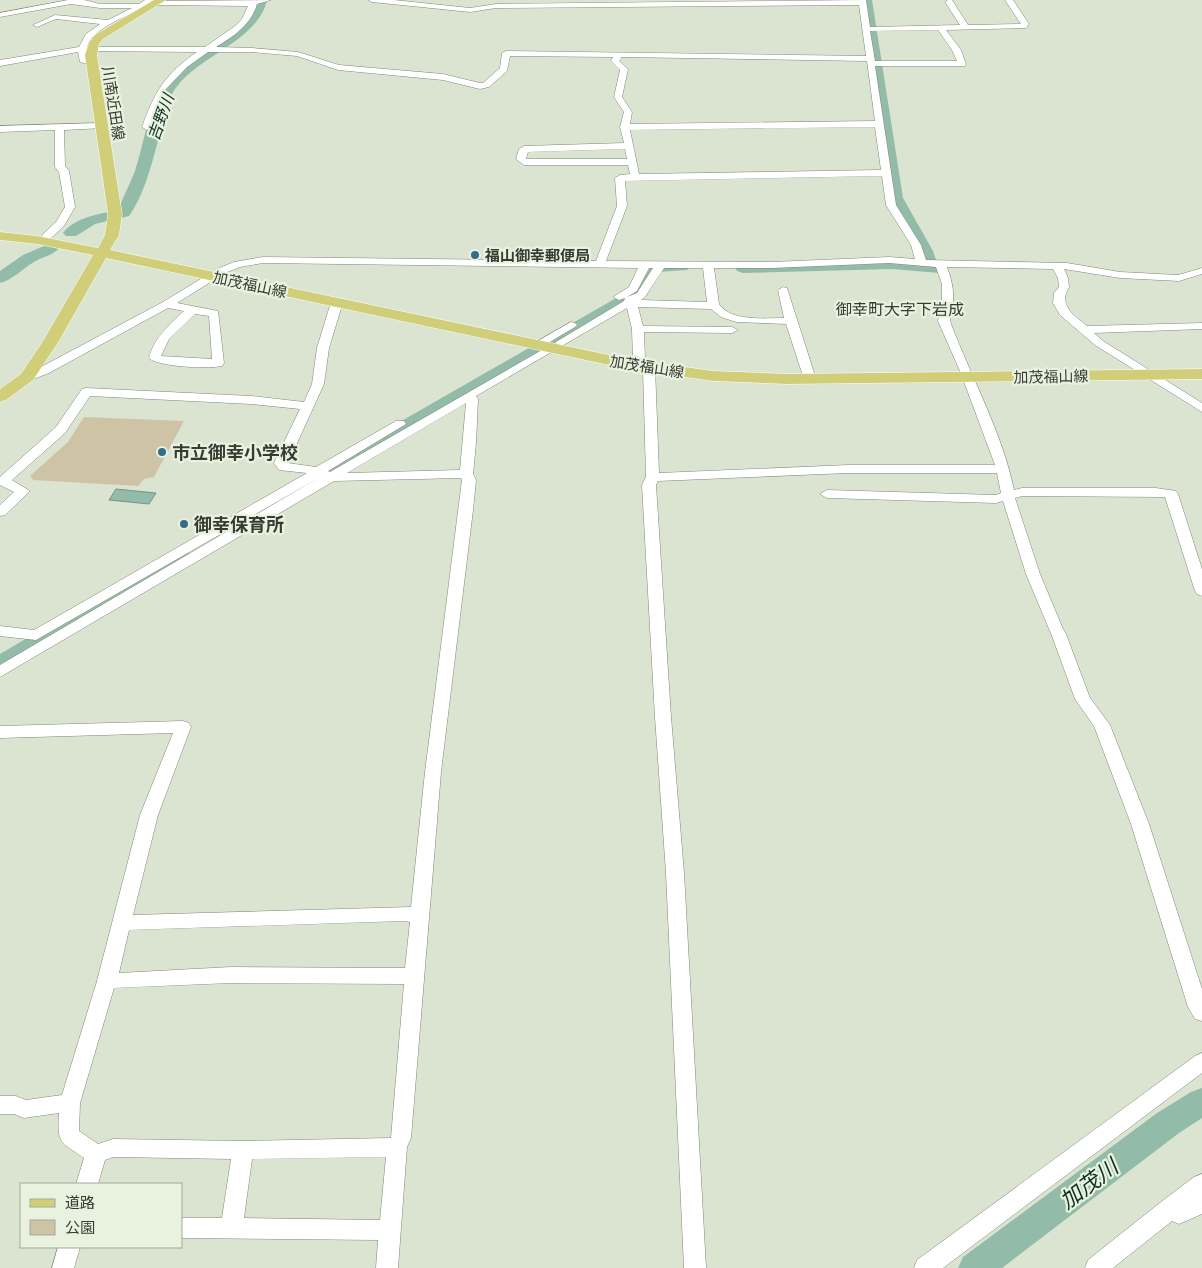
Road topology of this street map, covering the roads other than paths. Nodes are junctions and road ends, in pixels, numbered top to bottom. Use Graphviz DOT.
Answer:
graph roads {
  1 [pos="266,0"];
  2 [pos="372,0"];
  3 [pos="1009,0"];
  4 [pos="77,1"];
  5 [pos="254,2"];
  6 [pos="862,2"];
  7 [pos="949,2"];
  8 [pos="152,3"];
  9 [pos="263,13"];
  10 [pos="0,15"];
  11 [pos="109,22"];
  12 [pos="252,25"];
  13 [pos="37,26"];
  14 [pos="966,28"];
  15 [pos="870,29"];
  16 [pos="941,29"];
  17 [pos="87,48"];
  18 [pos="210,48"];
  19 [pos="226,48"];
  20 [pos="619,54"];
  21 [pos="211,58"];
  22 [pos="870,61"];
  23 [pos="0,63"];
  24 [pos="879,124"];
  25 [pos="101,126"];
  26 [pos="59,127"];
  27 [pos="147,127"];
  28 [pos="625,127"];
  29 [pos="0,129"];
  30 [pos="628,146"];
  31 [pos="632,162"];
  32 [pos="886,172"];
  33 [pos="635,177"];
  34 [pos="0,231"];
  35 [pos="0,236"];
  36 [pos="47,236"];
  37 [pos="104,249"];
  38 [pos="600,264"];
  39 [pos="931,264"];
  40 [pos="645,265"];
  41 [pos="659,266"];
  42 [pos="1057,266"];
  43 [pos="708,267"];
  44 [pos="1202,271"];
  45 [pos="217,274"];
  46 [pos="783,290"];
  47 [pos="628,300"];
  48 [pos="337,302"];
  49 [pos="168,304"];
  50 [pos="713,306"];
  51 [pos="192,310"];
  52 [pos="790,320"];
  53 [pos="1202,326"];
  54 [pos="638,329"];
  55 [pos="732,330"];
  56 [pos="1082,330"];
  57 [pos="548,344"];
  58 [pos="644,364"];
  59 [pos="1202,369"];
  60 [pos="1146,372"];
  61 [pos="966,374"];
  62 [pos="1202,374"];
  63 [pos="809,376"];
  64 [pos="27,377"];
  65 [pos="468,396"];
  66 [pos="0,397"];
  67 [pos="308,406"];
  68 [pos="1202,408"];
  69 [pos="1002,469"];
  70 [pos="324,474"];
  71 [pos="466,474"];
  72 [pos="653,477"];
  73 [pos="827,494"];
  74 [pos="1010,496"];
  75 [pos="0,512"];
  76 [pos="1202,591"];
  77 [pos="0,632"];
  78 [pos="0,672"];
  79 [pos="0,732"];
  80 [pos="419,915"];
  81 [pos="121,923"];
  82 [pos="415,976"];
  83 [pos="107,981"];
  84 [pos="1202,1013"];
  85 [pos="1202,1062"];
  86 [pos="70,1103"];
  87 [pos="0,1105"];
  88 [pos="396,1147"];
  89 [pos="243,1150"];
  90 [pos="96,1154"];
  91 [pos="86,1183"];
  92 [pos="1202,1184"];
  93 [pos="1202,1203"];
  94 [pos="1169,1209"];
  95 [pos="232,1227"];
  96 [pos="182,1228"];
  97 [pos="390,1230"];
  98 [pos="68,1248"];
  99 [pos="63,1268"];
  100 [pos="386,1268"];
  101 [pos="695,1268"];
  102 [pos="925,1268"];
  103 [pos="1096,1268"];
  1 -- 5 [label="street"];
  1 -- 9 [label="street"];
  2 -- 6 [label="street"];
  3 -- 14 [label="street"];
  4 -- 8 [label="street"];
  4 -- 10 [label="street"];
  5 -- 8 [label="street"];
  5 -- 18 [label="street"];
  6 -- 15 [label="street"];
  7 -- 14 [label="street"];
  8 -- 11 [label="street"];
  8 -- 17 [label="main road, 川南近田線"];
  11 -- 13 [label="street"];
  11 -- 17 [label="street"];
  12 -- 19 [label="street"];
  14 -- 16 [label="street"];
  15 -- 16 [label="street"];
  15 -- 22 [label="street"];
  16 -- 22 [label="street"];
  17 -- 18 [label="street"];
  17 -- 23 [label="street"];
  17 -- 25 [label="main road, 川南近田線"];
  18 -- 19 [label="street"];
  18 -- 27 [label="street"];
  19 -- 20 [label="street"];
  19 -- 21 [label="street"];
  20 -- 22 [label="street"];
  20 -- 28 [label="street"];
  22 -- 24 [label="street"];
  24 -- 28 [label="street"];
  24 -- 32 [label="street"];
  25 -- 26 [label="street"];
  25 -- 37 [label="main road, 川南近田線"];
  26 -- 29 [label="street"];
  26 -- 36 [label="street"];
  28 -- 30 [label="street"];
  30 -- 31 [label="street"];
  30 -- 31 [label="street"];
  31 -- 33 [label="street"];
  32 -- 33 [label="street"];
  32 -- 39 [label="street"];
  33 -- 38 [label="street"];
  34 -- 36 [label="main road, 加茂福山線"];
  35 -- 37 [label="main road, 加茂福山線"];
  36 -- 37 [label="main road, 加茂福山線"];
  37 -- 45 [label="main road, 加茂福山線"];
  37 -- 64 [label="main road"];
  38 -- 40 [label="street"];
  38 -- 45 [label="street"];
  39 -- 42 [label="street"];
  39 -- 43 [label="street"];
  39 -- 61 [label="street"];
  40 -- 41 [label="street"];
  40 -- 47 [label="street"];
  41 -- 43 [label="street"];
  41 -- 47 [label="street"];
  42 -- 44 [label="street"];
  42 -- 56 [label="street"];
  43 -- 50 [label="street"];
  45 -- 48 [label="main road, 加茂福山線"];
  45 -- 49 [label="street"];
  45 -- 57 [label="main road, 加茂福山線"];
  46 -- 52 [label="street"];
  47 -- 50 [label="street"];
  47 -- 54 [label="street"];
  47 -- 57 [label="street"];
  48 -- 57 [label="main road, 加茂福山線"];
  48 -- 67 [label="street"];
  49 -- 51 [label="street"];
  49 -- 64 [label="street"];
  50 -- 52 [label="street"];
  51 -- 51 [label="street"];
  52 -- 63 [label="street"];
  53 -- 56 [label="street"];
  54 -- 55 [label="street"];
  54 -- 58 [label="street"];
  56 -- 60 [label="street"];
  57 -- 58 [label="main road, 加茂福山線"];
  57 -- 65 [label="street"];
  57 -- 70 [label="street"];
  58 -- 63 [label="main road, 加茂福山線"];
  58 -- 72 [label="street"];
  59 -- 60 [label="main road, 加茂福山線"];
  60 -- 61 [label="main road, 加茂福山線"];
  60 -- 62 [label="main road, 加茂福山線"];
  60 -- 68 [label="street"];
  61 -- 63 [label="main road, 加茂福山線"];
  61 -- 69 [label="street"];
  64 -- 66 [label="main road"];
  65 -- 70 [label="street"];
  65 -- 71 [label="street"];
  67 -- 70 [label="street"];
  67 -- 75 [label="street"];
  69 -- 72 [label="street"];
  69 -- 74 [label="street"];
  70 -- 71 [label="street"];
  70 -- 77 [label="street"];
  70 -- 78 [label="street"];
  71 -- 80 [label="street"];
  72 -- 101 [label="street"];
  73 -- 74 [label="street"];
  74 -- 76 [label="street"];
  74 -- 84 [label="street"];
  79 -- 81 [label="street"];
  80 -- 81 [label="street"];
  80 -- 82 [label="street"];
  81 -- 83 [label="street"];
  82 -- 83 [label="street"];
  82 -- 88 [label="street"];
  83 -- 86 [label="street"];
  85 -- 102 [label="street"];
  86 -- 87 [label="street"];
  86 -- 90 [label="street"];
  88 -- 89 [label="street"];
  88 -- 97 [label="street"];
  89 -- 90 [label="street"];
  89 -- 95 [label="street"];
  90 -- 91 [label="street"];
  92 -- 94 [label="street"];
  93 -- 94 [label="street"];
  94 -- 103 [label="street"];
  95 -- 96 [label="street"];
  95 -- 97 [label="street"];
  97 -- 100 [label="street"];
  98 -- 99 [label="street"];
}
